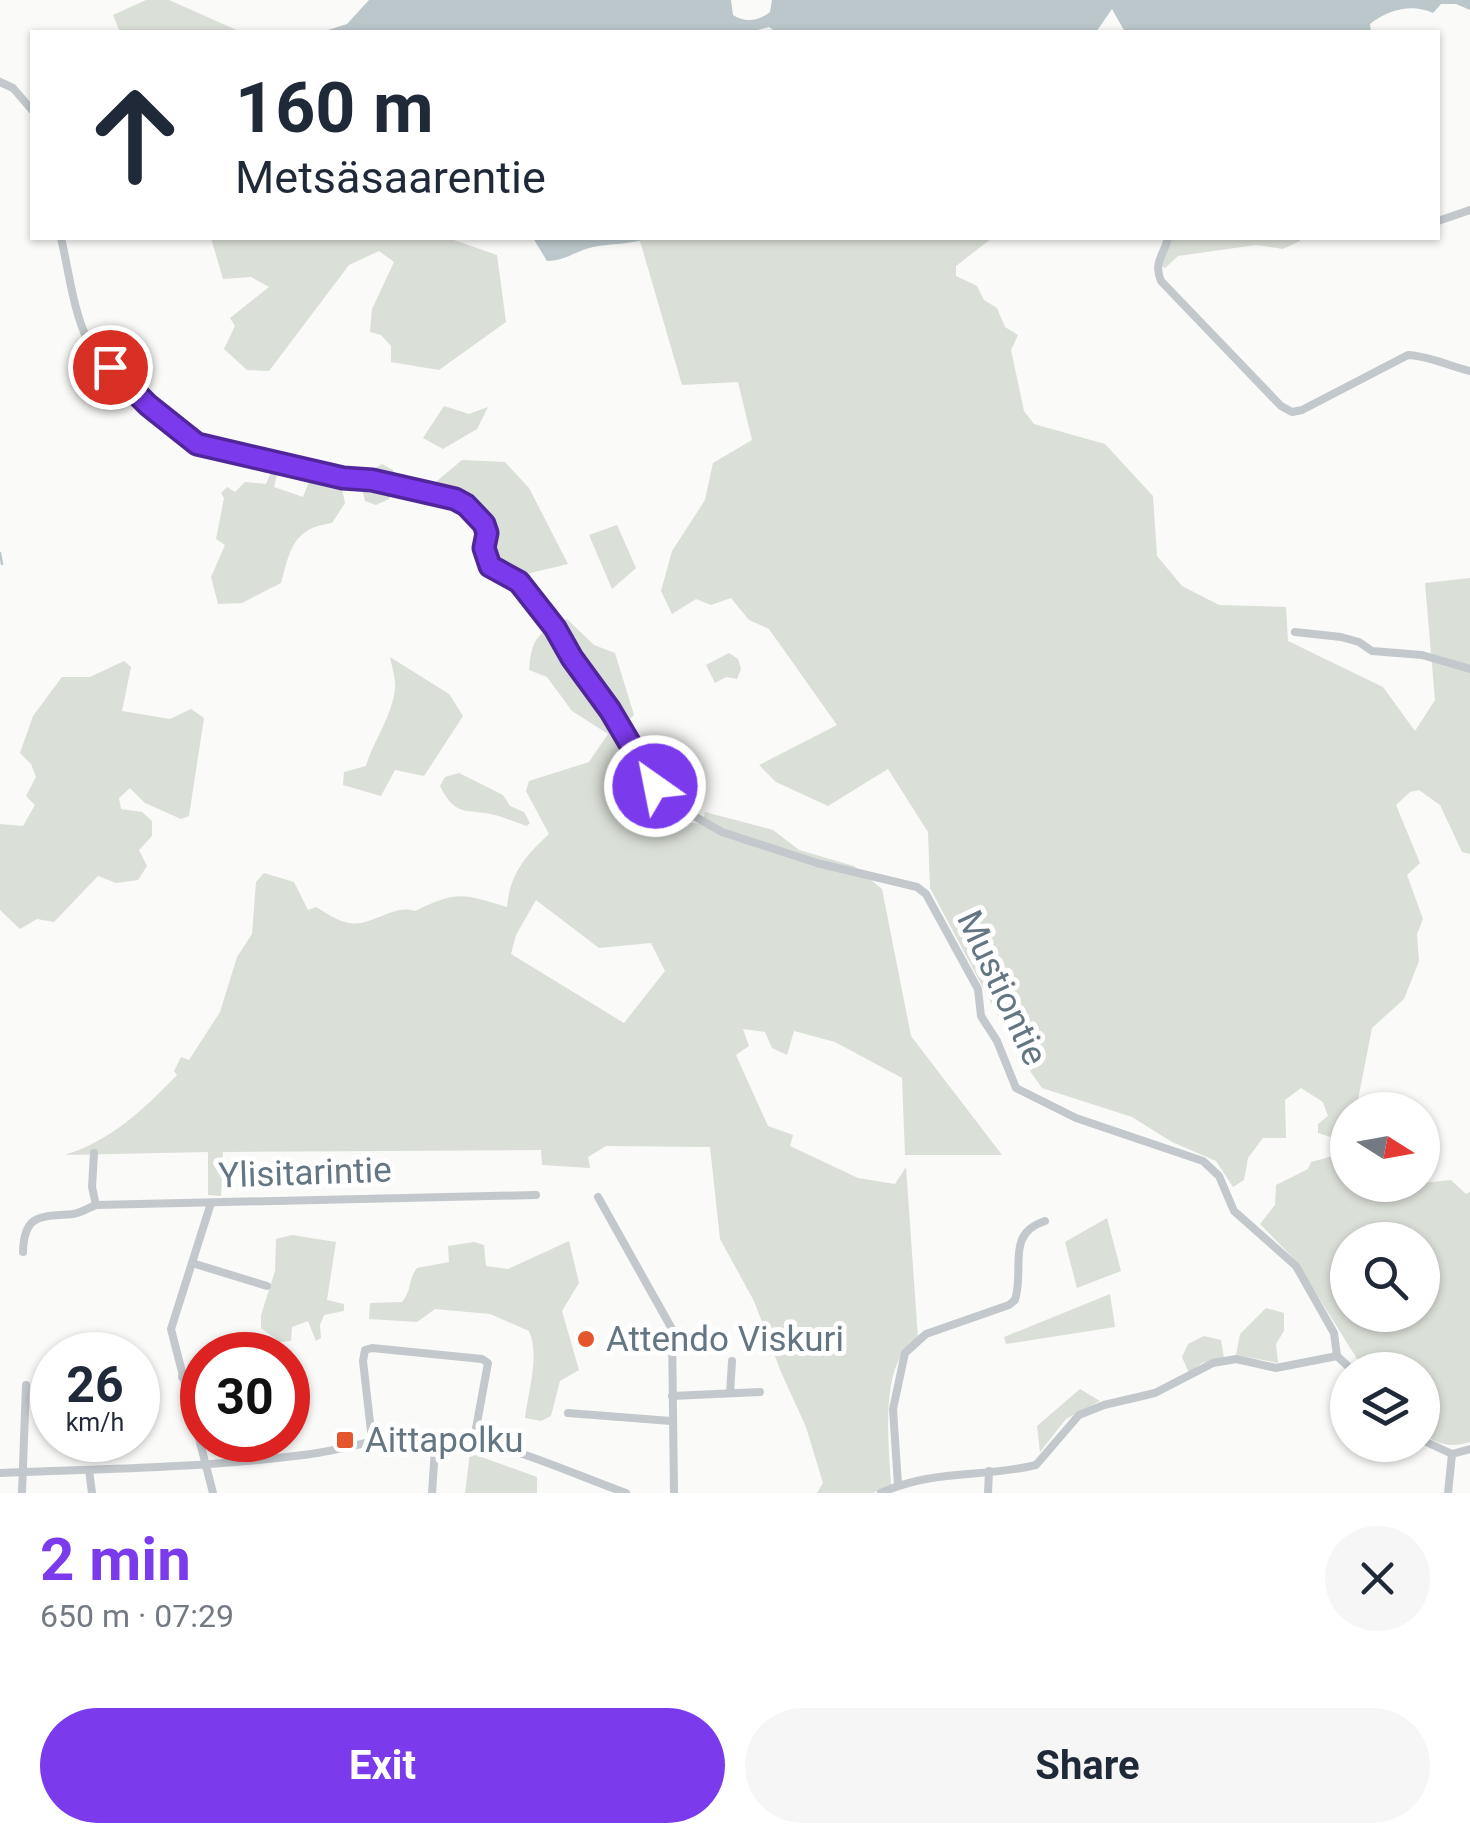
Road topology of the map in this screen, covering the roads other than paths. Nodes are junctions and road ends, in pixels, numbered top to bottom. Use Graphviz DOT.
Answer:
graph roads {
  1 [pos="0,82"];
  2 [pos="30,108"];
  3 [pos="1470,210"];
  4 [pos="1440,220"];
  5 [pos="61,240"];
  6 [pos="1167,240"];
  7 [pos="1470,371"];
  8 [pos="1295,632"];
  9 [pos="1470,668"];
  10 [pos="94,1153"];
  11 [pos="536,1195"];
  12 [pos="598,1197"];
  13 [pos="210,1203"];
  14 [pos="96,1205"];
  15 [pos="1045,1221"];
  16 [pos="23,1252"];
  17 [pos="192,1262"];
  18 [pos="268,1286"];
  19 [pos="1336,1352"];
  20 [pos="1330,1357"];
  21 [pos="732,1361"];
  22 [pos="180,1368"];
  23 [pos="26,1385"];
  24 [pos="760,1392"];
  25 [pos="730,1394"];
  26 [pos="672,1396"];
  27 [pos="568,1413"];
  28 [pos="671,1421"];
  29 [pos="436,1434"];
  30 [pos="474,1439"];
  31 [pos="372,1440"];
  32 [pos="1440,1448"];
  33 [pos="1470,1449"];
  34 [pos="1452,1454"];
  35 [pos="204,1462"];
  36 [pos="205,1465"];
  37 [pos="89,1470"];
  38 [pos="988,1471"];
  39 [pos="25,1472"];
  40 [pos="0,1473"];
  41 [pos="898,1485"];
  42 [pos="22,1493"];
  43 [pos="92,1493"];
  44 [pos="213,1493"];
  45 [pos="432,1493"];
  46 [pos="626,1493"];
  47 [pos="674,1493"];
  48 [pos="880,1493"];
  49 [pos="988,1493"];
  50 [pos="1448,1493"];
  1 -- 2 [label="street"];
  3 -- 4 [label="street"];
  5 -- 19 [label="street, Mustiontie"];
  6 -- 7 [label="street"];
  8 -- 9 [label="street"];
  10 -- 14 [label="street"];
  11 -- 13 [label="street, Ylisitarintie"];
  12 -- 26 [label="street"];
  13 -- 14 [label="street, Ylisitarintie"];
  13 -- 17 [label="street"];
  14 -- 16 [label="street, Ylisitarintie"];
  15 -- 41 [label="street"];
  17 -- 18 [label="street"];
  17 -- 22 [label="street"];
  20 -- 38 [label="street"];
  21 -- 25 [label="street"];
  23 -- 39 [label="street"];
  24 -- 25 [label="street"];
  25 -- 26 [label="street"];
  26 -- 28 [label="street"];
  27 -- 28 [label="street"];
  28 -- 47 [label="street"];
  29 -- 30 [label="street"];
  29 -- 31 [label="street"];
  29 -- 45 [label="street"];
  30 -- 31 [label="street"];
  30 -- 46 [label="street"];
  31 -- 36 [label="street"];
  32 -- 34 [label="street"];
  33 -- 34 [label="street"];
  34 -- 50 [label="street"];
  35 -- 36 [label="street"];
  36 -- 37 [label="street"];
  36 -- 44 [label="street"];
  37 -- 39 [label="street"];
  37 -- 43 [label="street"];
  38 -- 41 [label="street"];
  38 -- 49 [label="street"];
  39 -- 40 [label="street"];
  39 -- 42 [label="street"];
  41 -- 48 [label="street"];
}
